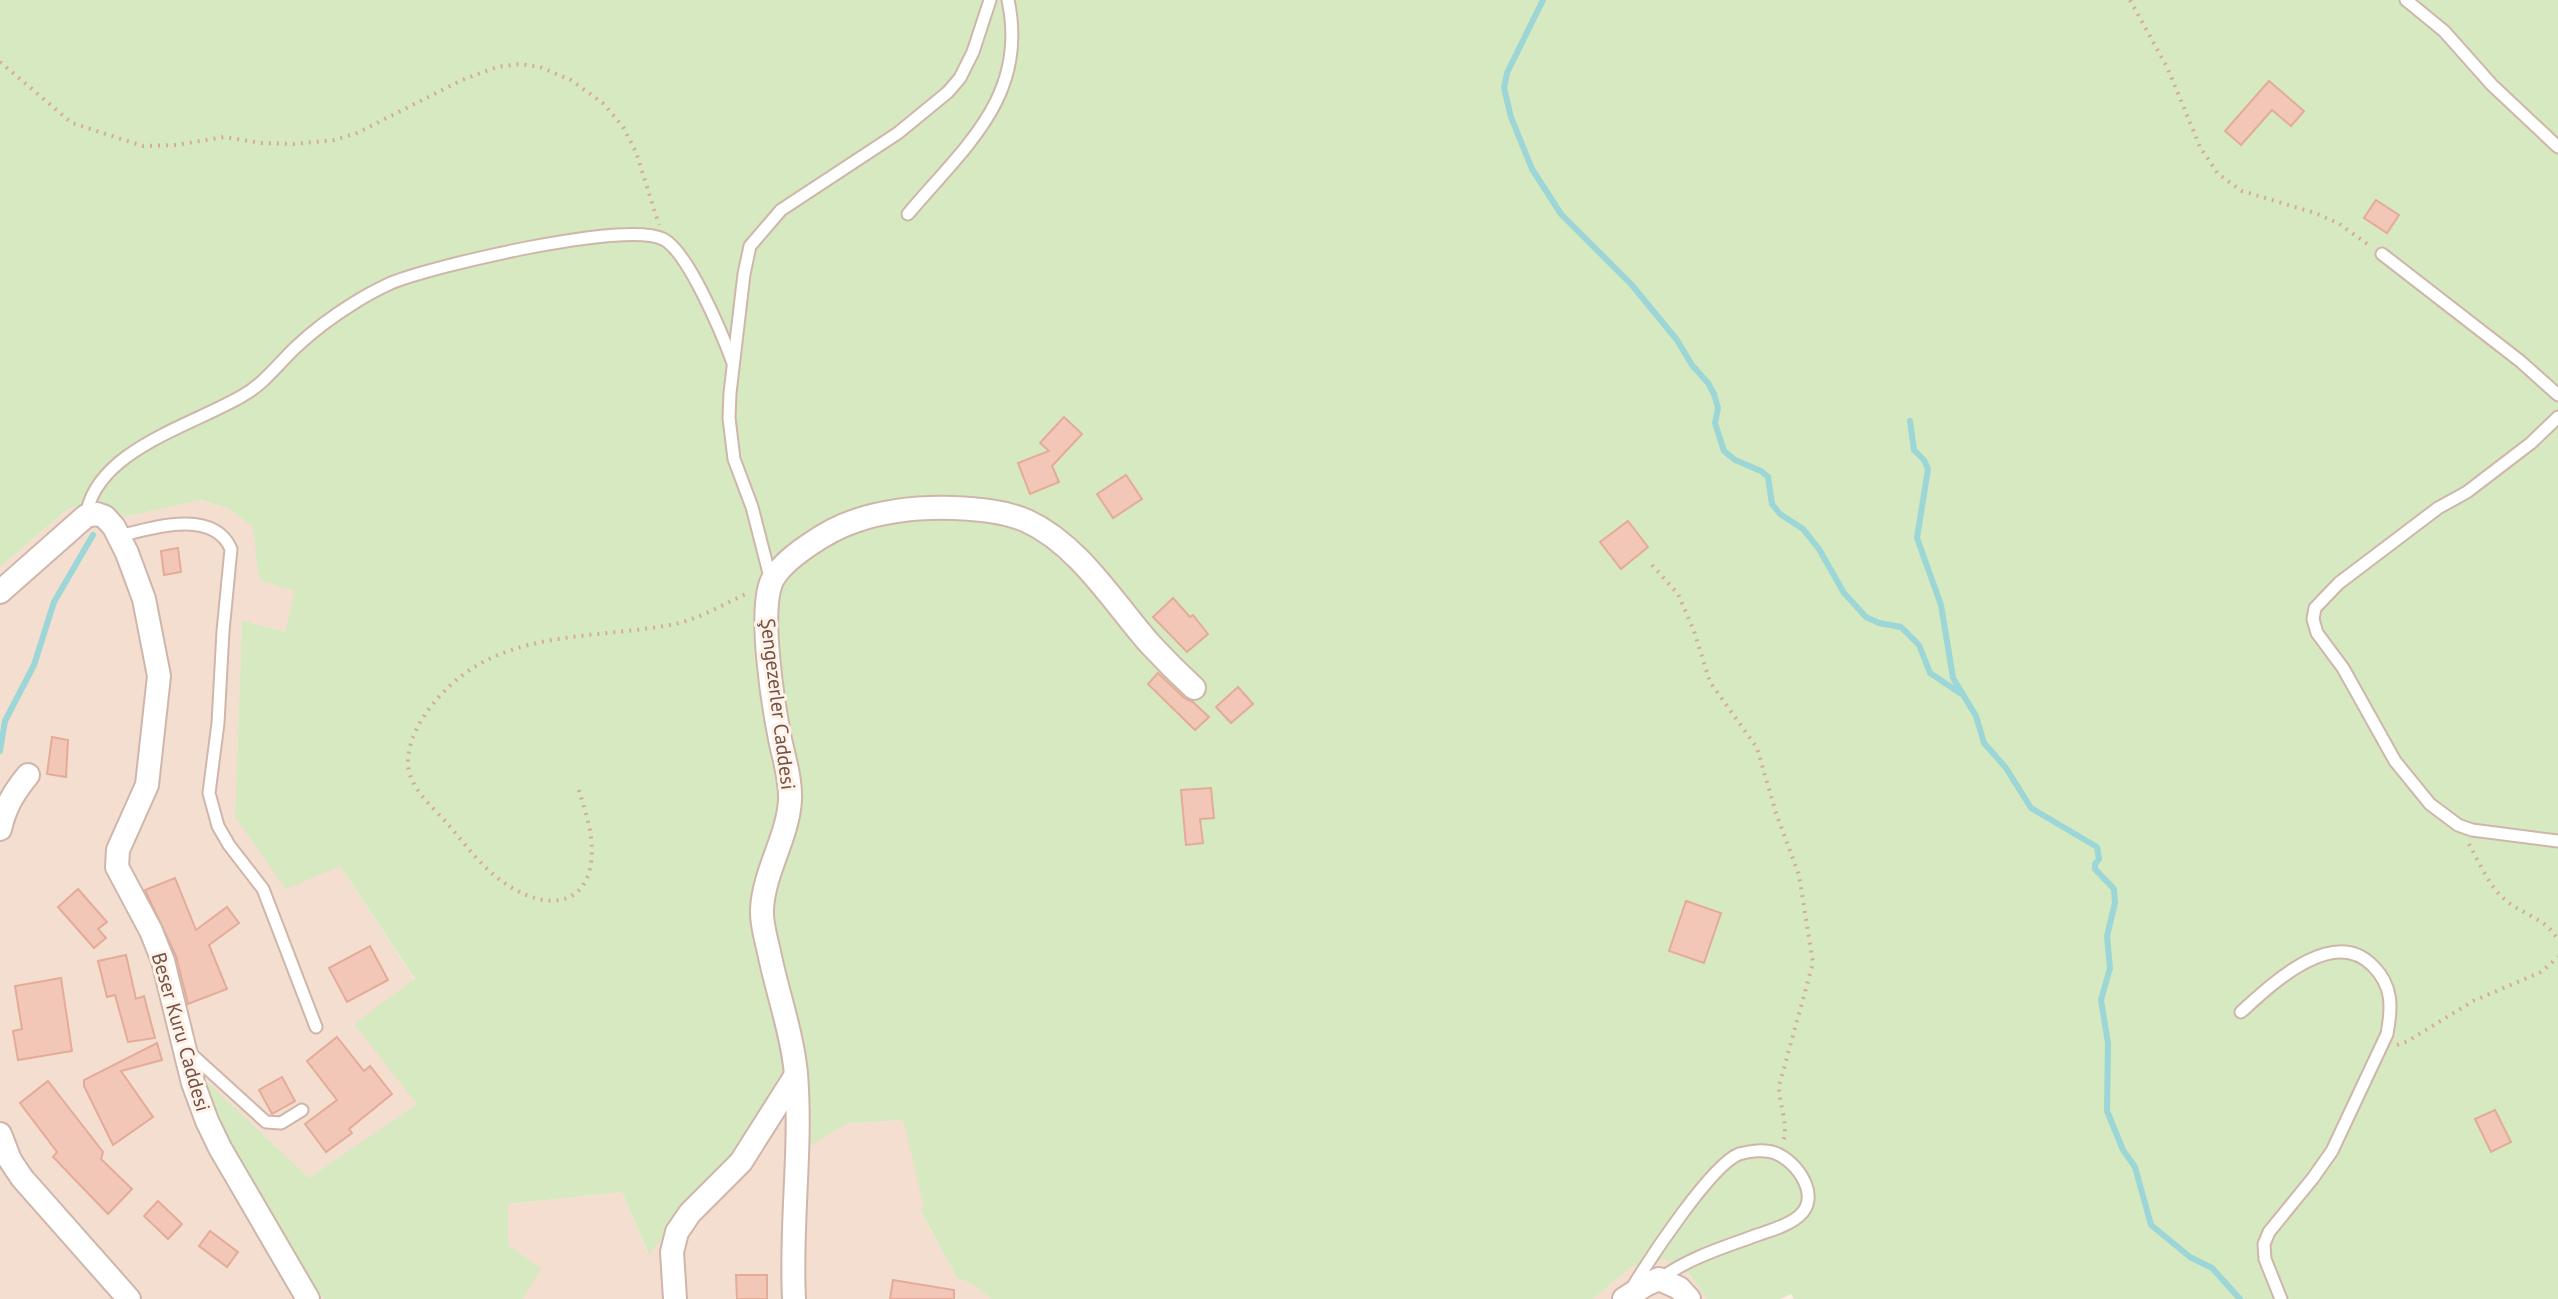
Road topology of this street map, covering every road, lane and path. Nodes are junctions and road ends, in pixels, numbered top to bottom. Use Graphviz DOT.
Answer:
graph roads {
  1 [pos="990,0"];
  2 [pos="1008,0"];
  3 [pos="2130,0"];
  4 [pos="2406,0"];
  5 [pos="0,62"];
  6 [pos="2558,147"];
  7 [pos="908,214"];
  8 [pos="663,239"];
  9 [pos="2382,254"];
  10 [pos="733,363"];
  11 [pos="2558,395"];
  12 [pos="2558,417"];
  13 [pos="86,516"];
  14 [pos="119,536"];
  15 [pos="1652,565"];
  16 [pos="771,582"];
  17 [pos="0,592"];
  18 [pos="1194,688"];
  19 [pos="28,775"];
  20 [pos="579,790"];
  21 [pos="2458,825"];
  22 [pos="0,829"];
  23 [pos="2558,841"];
  24 [pos="2558,941"];
  25 [pos="2558,957"];
  26 [pos="2241,1012"];
  27 [pos="316,1027"];
  28 [pos="183,1046"];
  29 [pos="2380,1049"];
  30 [pos="796,1075"];
  31 [pos="302,1110"];
  32 [pos="0,1134"];
  33 [pos="1776,1153"];
  34 [pos="1659,1279"];
  35 [pos="1626,1297"];
  36 [pos="129,1299"];
  37 [pos="308,1299"];
  38 [pos="675,1299"];
  39 [pos="794,1299"];
  40 [pos="1689,1299"];
  41 [pos="2281,1299"];
  1 -- 10 [label="lane"];
  2 -- 7 [label="lane"];
  3 -- 9 [label="path"];
  4 -- 6 [label="lane"];
  5 -- 8 [label="path"];
  8 -- 10 [label="lane"];
  8 -- 13 [label="lane"];
  9 -- 11 [label="lane"];
  10 -- 16 [label="lane"];
  12 -- 21 [label="lane"];
  13 -- 14 [label="street"];
  13 -- 17 [label="street"];
  14 -- 27 [label="lane"];
  14 -- 28 [label="street, Beser Kuru Caddesi"];
  15 -- 33 [label="path"];
  16 -- 18 [label="street"];
  16 -- 20 [label="path"];
  16 -- 30 [label="street, Şengezerler Caddesi"];
  19 -- 22 [label="street"];
  21 -- 23 [label="lane"];
  21 -- 24 [label="path"];
  25 -- 29 [label="path"];
  26 -- 29 [label="lane"];
  28 -- 31 [label="lane"];
  28 -- 37 [label="street, Beser Kuru Caddesi"];
  29 -- 41 [label="lane"];
  30 -- 38 [label="street"];
  30 -- 39 [label="street, Şengezerler Caddesi"];
  32 -- 36 [label="street"];
  33 -- 34 [label="lane"];
  33 -- 35 [label="lane"];
  34 -- 35 [label="street"];
  34 -- 40 [label="street"];
}
